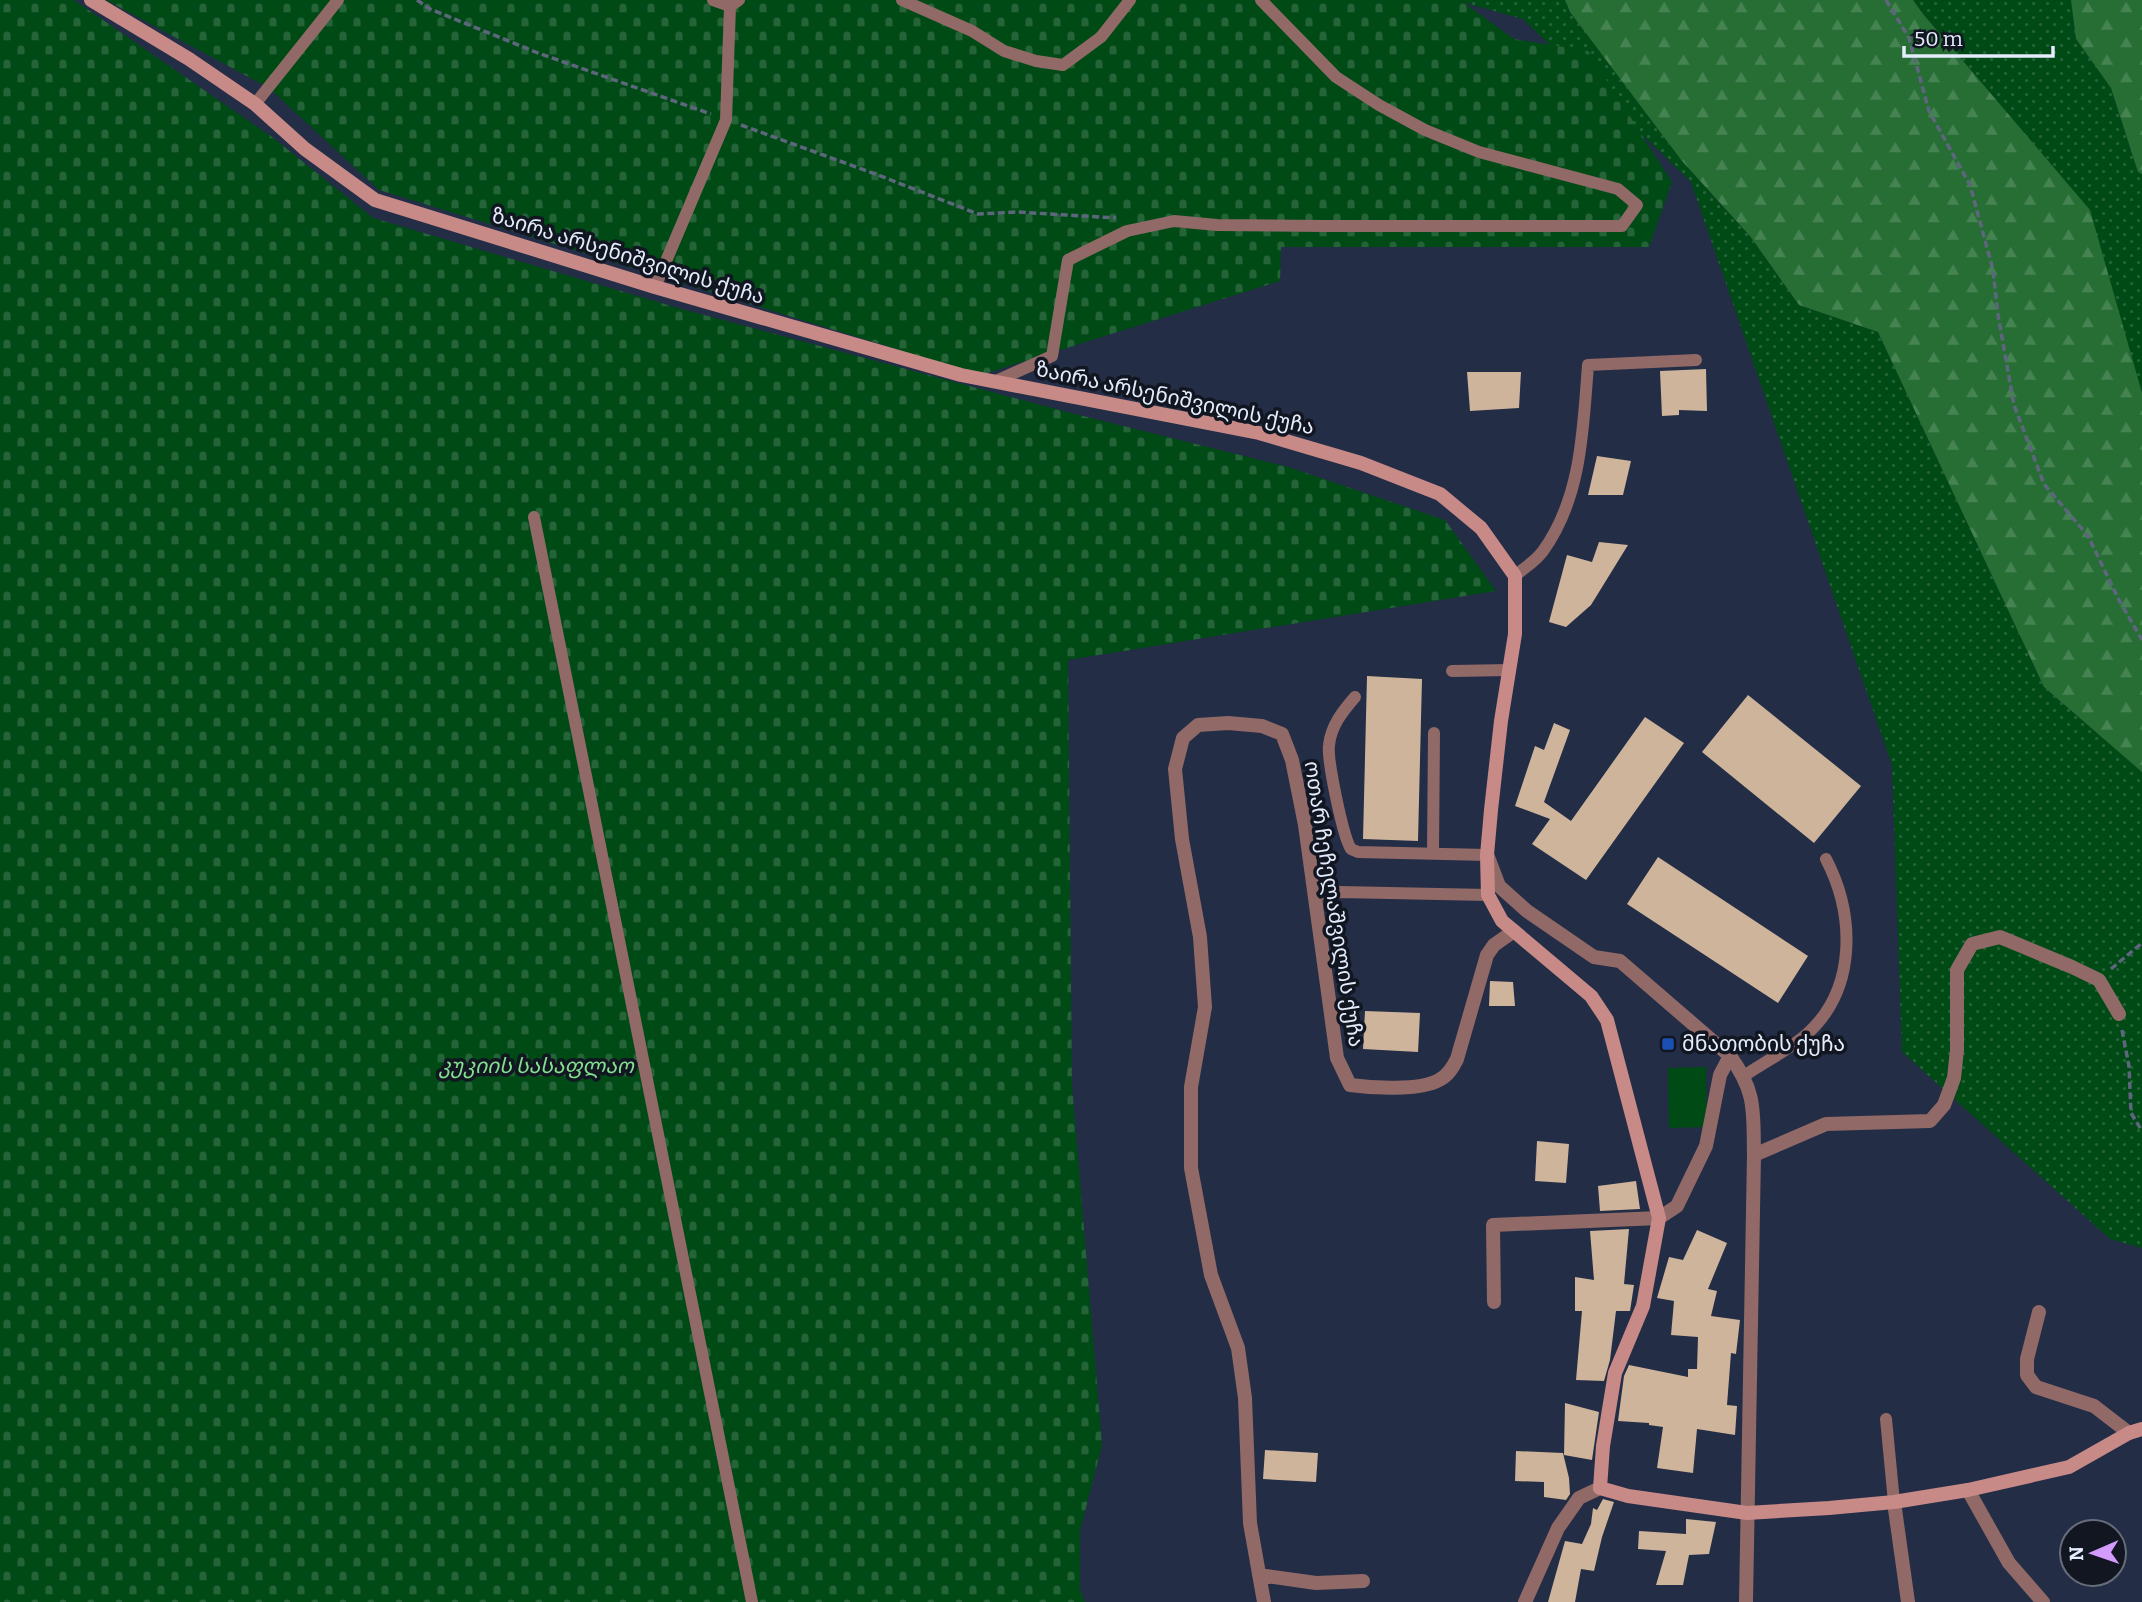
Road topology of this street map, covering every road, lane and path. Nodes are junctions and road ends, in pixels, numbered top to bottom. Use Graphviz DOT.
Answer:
graph roads {
  1 [pos="91,0"];
  2 [pos="338,0"];
  3 [pos="416,0"];
  4 [pos="712,0"];
  5 [pos="902,0"];
  6 [pos="1130,0"];
  7 [pos="1261,0"];
  8 [pos="1886,0"];
  9 [pos="735,3"];
  10 [pos="255,104"];
  11 [pos="726,120"];
  12 [pos="1122,218"];
  13 [pos="655,287"];
  14 [pos="1696,360"];
  15 [pos="996,381"];
  16 [pos="534,517"];
  17 [pos="1514,576"];
  18 [pos="2142,640"];
  19 [pos="1510,670"];
  20 [pos="1452,671"];
  21 [pos="1355,697"];
  22 [pos="1434,733"];
  23 [pos="1433,853"];
  24 [pos="1487,855"];
  25 [pos="1826,859"];
  26 [pos="1315,895"];
  27 [pos="1488,895"];
  28 [pos="1514,931"];
  29 [pos="2142,943"];
  30 [pos="2099,980"];
  31 [pos="2119,1014"];
  32 [pos="1730,1056"];
  33 [pos="1744,1076"];
  34 [pos="2142,1131"];
  35 [pos="1754,1155"];
  36 [pos="1659,1219"];
  37 [pos="1494,1302"];
  38 [pos="2039,1312"];
  39 [pos="1886,1419"];
  40 [pos="2135,1431"];
  41 [pos="1600,1488"];
  42 [pos="1968,1490"];
  43 [pos="1894,1502"];
  44 [pos="1747,1513"];
  45 [pos="1259,1575"];
  46 [pos="1363,1581"];
  47 [pos="752,1602"];
  48 [pos="1264,1602"];
  49 [pos="1525,1602"];
  50 [pos="1746,1602"];
  51 [pos="1908,1602"];
  52 [pos="2043,1602"];
  1 -- 10 [label="street, ზაირა არსენიშვილის ქუჩა"];
  2 -- 10 [label="lane"];
  3 -- 11 [label="path"];
  4 -- 9 [label="lane"];
  5 -- 6 [label="lane"];
  7 -- 15 [label="lane"];
  8 -- 18 [label="path"];
  9 -- 11 [label="lane"];
  10 -- 13 [label="street, ზაირა არსენიშვილის ქუჩა"];
  11 -- 12 [label="path"];
  11 -- 13 [label="lane"];
  13 -- 15 [label="street, ზაირა არსენიშვილის ქუჩა"];
  14 -- 17 [label="lane"];
  15 -- 17 [label="street, ზაირა არსენიშვილის ქუჩა"];
  16 -- 47 [label="lane"];
  17 -- 19 [label="street"];
  19 -- 20 [label="lane"];
  19 -- 24 [label="street"];
  21 -- 23 [label="lane"];
  22 -- 23 [label="lane"];
  23 -- 24 [label="lane"];
  24 -- 27 [label="street"];
  24 -- 32 [label="street"];
  25 -- 33 [label="lane"];
  26 -- 27 [label="lane"];
  26 -- 28 [label="street, ოთარ ჩეჩელაშვილის ქუჩა"];
  26 -- 45 [label="street, ოთარ ჩეჩელაშვილის ქუჩა"];
  27 -- 28 [label="street"];
  28 -- 36 [label="street"];
  29 -- 30 [label="path"];
  30 -- 31 [label="street"];
  30 -- 35 [label="street"];
  31 -- 34 [label="path"];
  32 -- 33 [label="street"];
  32 -- 36 [label="street"];
  33 -- 35 [label="street"];
  35 -- 44 [label="street"];
  36 -- 37 [label="street"];
  36 -- 41 [label="street"];
  38 -- 40 [label="street"];
  39 -- 43 [label="lane"];
  40 -- 42 [label="street"];
  41 -- 44 [label="street"];
  41 -- 49 [label="street"];
  42 -- 43 [label="street"];
  42 -- 52 [label="street"];
  43 -- 44 [label="street"];
  43 -- 51 [label="street"];
  44 -- 50 [label="street"];
  45 -- 46 [label="street"];
  45 -- 48 [label="street, ოთარ ჩეჩელაშვილის ქუჩა"];
}
